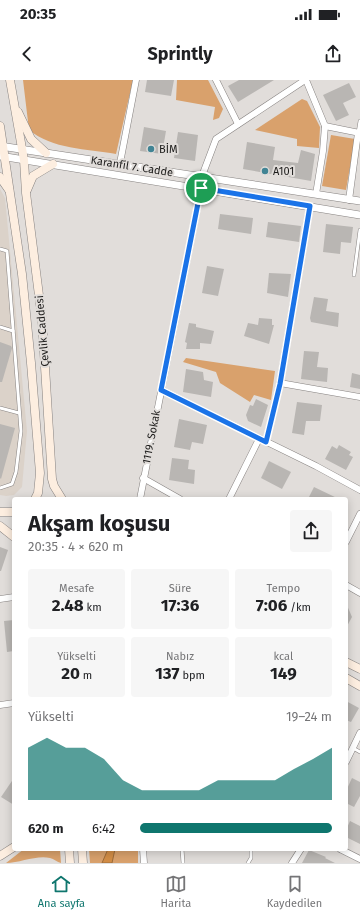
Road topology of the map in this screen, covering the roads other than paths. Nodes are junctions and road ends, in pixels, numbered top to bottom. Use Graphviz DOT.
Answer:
graph roads {
  1 [pos="10,80"];
  2 [pos="136,80"];
  3 [pos="216,80"];
  4 [pos="305,80"];
  5 [pos="15,108"];
  6 [pos="360,121"];
  7 [pos="238,124"];
  8 [pos="0,126"];
  9 [pos="325,126"];
  10 [pos="359,133"];
  11 [pos="1,146"];
  12 [pos="22,149"];
  13 [pos="46,153"];
  14 [pos="2,156"];
  15 [pos="24,160"];
  16 [pos="120,163"];
  17 [pos="53,164"];
  18 [pos="202,176"];
  19 [pos="0,177"];
  20 [pos="201,188"];
  21 [pos="11,193"];
  22 [pos="26,193"];
  23 [pos="316,194"];
  24 [pos="349,200"];
  25 [pos="360,201"];
  26 [pos="310,206"];
  27 [pos="360,214"];
  28 [pos="360,230"];
  29 [pos="0,249"];
  30 [pos="354,275"];
  31 [pos="0,327"];
  32 [pos="13,331"];
  33 [pos="280,384"];
  34 [pos="161,390"];
  35 [pos="360,398"];
  36 [pos="0,408"];
  37 [pos="19,413"];
  38 [pos="259,439"];
  39 [pos="266,442"];
  40 [pos="143,478"];
  41 [pos="0,488"];
  42 [pos="360,490"];
  43 [pos="36,497"];
  44 [pos="61,497"];
  45 [pos="140,497"];
  46 [pos="176,497"];
  47 [pos="230,497"];
  48 [pos="0,512"];
  49 [pos="12,512"];
  50 [pos="360,514"];
  51 [pos="0,526"];
  52 [pos="12,535"];
  53 [pos="348,538"];
  54 [pos="348,586"];
  55 [pos="360,593"];
  56 [pos="12,597"];
  57 [pos="0,599"];
  58 [pos="348,663"];
  59 [pos="360,669"];
  60 [pos="348,679"];
  61 [pos="360,686"];
  62 [pos="12,703"];
  63 [pos="0,705"];
  64 [pos="360,733"];
  65 [pos="353,748"];
  66 [pos="360,752"];
  67 [pos="348,758"];
  68 [pos="12,847"];
  69 [pos="69,851"];
  70 [pos="82,851"];
  71 [pos="143,851"];
  72 [pos="182,851"];
  73 [pos="251,851"];
  74 [pos="301,851"];
  75 [pos="344,851"];
  76 [pos="0,856"];
  77 [pos="360,859"];
  78 [pos="70,863"];
  79 [pos="83,863"];
  80 [pos="144,863"];
  81 [pos="182,863"];
  82 [pos="248,863"];
  83 [pos="292,863"];
  1 -- 5 [label="main road"];
  2 -- 16 [label="street"];
  3 -- 7 [label="street"];
  4 -- 7 [label="street"];
  4 -- 9 [label="street"];
  5 -- 12 [label="main road, Çevlik Caddesi"];
  5 -- 13 [label="main road"];
  6 -- 10 [label="lane"];
  7 -- 18 [label="street"];
  8 -- 11 [label="main road"];
  9 -- 10 [label="street"];
  9 -- 23 [label="street"];
  10 -- 24 [label="street"];
  11 -- 12 [label="street, Karanfil 7. Cadde"];
  11 -- 14 [label="main road, Çevlik Caddesi"];
  12 -- 13 [label="street, Karanfil 7. Cadde"];
  12 -- 15 [label="main road, Çevlik Caddesi"];
  13 -- 16 [label="street, Karanfil 7. Cadde"];
  14 -- 15 [label="street, Karanfil 7. Cadde"];
  14 -- 21 [label="main road, Çevlik Caddesi"];
  15 -- 17 [label="street, Karanfil 7. Cadde"];
  15 -- 22 [label="main road, Çevlik Caddesi"];
  16 -- 18 [label="street, Karanfil 7. Cadde"];
  17 -- 20 [label="street, Karanfil 7. Cadde"];
  17 -- 22 [label="main road"];
  18 -- 23 [label="street, Karanfil 7. Cadde"];
  19 -- 21 [label="main road"];
  20 -- 26 [label="street, Karanfil 7. Cadde"];
  20 -- 34 [label="street, 1119. Sokak"];
  21 -- 43 [label="main road, Çevlik Caddesi"];
  22 -- 44 [label="main road, Çevlik Caddesi"];
  23 -- 24 [label="street, Karanfil 7. Cadde"];
  24 -- 25 [label="street, Karanfil 7. Cadde"];
  26 -- 27 [label="street, Karanfil 7. Cadde"];
  26 -- 33 [label="street"];
  28 -- 30 [label="lane"];
  29 -- 32 [label="lane"];
  31 -- 32 [label="lane"];
  32 -- 37 [label="lane"];
  33 -- 35 [label="street"];
  33 -- 39 [label="street"];
  34 -- 38 [label="street"];
  34 -- 40 [label="street, 1119. Sokak"];
  36 -- 37 [label="lane"];
  37 -- 41 [label="lane"];
  38 -- 39 [label="street"];
  38 -- 47 [label="street"];
  39 -- 42 [label="street"];
  40 -- 45 [label="street, 1119. Sokak"];
  40 -- 46 [label="street"];
  48 -- 49 [label="main road"];
  50 -- 53 [label="street"];
  51 -- 52 [label="main road"];
  54 -- 55 [label="street"];
  56 -- 57 [label="street"];
  58 -- 59 [label="main road"];
  60 -- 61 [label="main road"];
  62 -- 63 [label="street"];
  64 -- 65 [label="street"];
  65 -- 66 [label="lane"];
  65 -- 67 [label="street"];
  68 -- 76 [label="main road"];
  69 -- 78 [label="main road"];
  70 -- 79 [label="main road"];
  71 -- 80 [label="street"];
  72 -- 81 [label="lane"];
  73 -- 82 [label="lane"];
  74 -- 83 [label="street"];
  75 -- 77 [label="street"];
}
